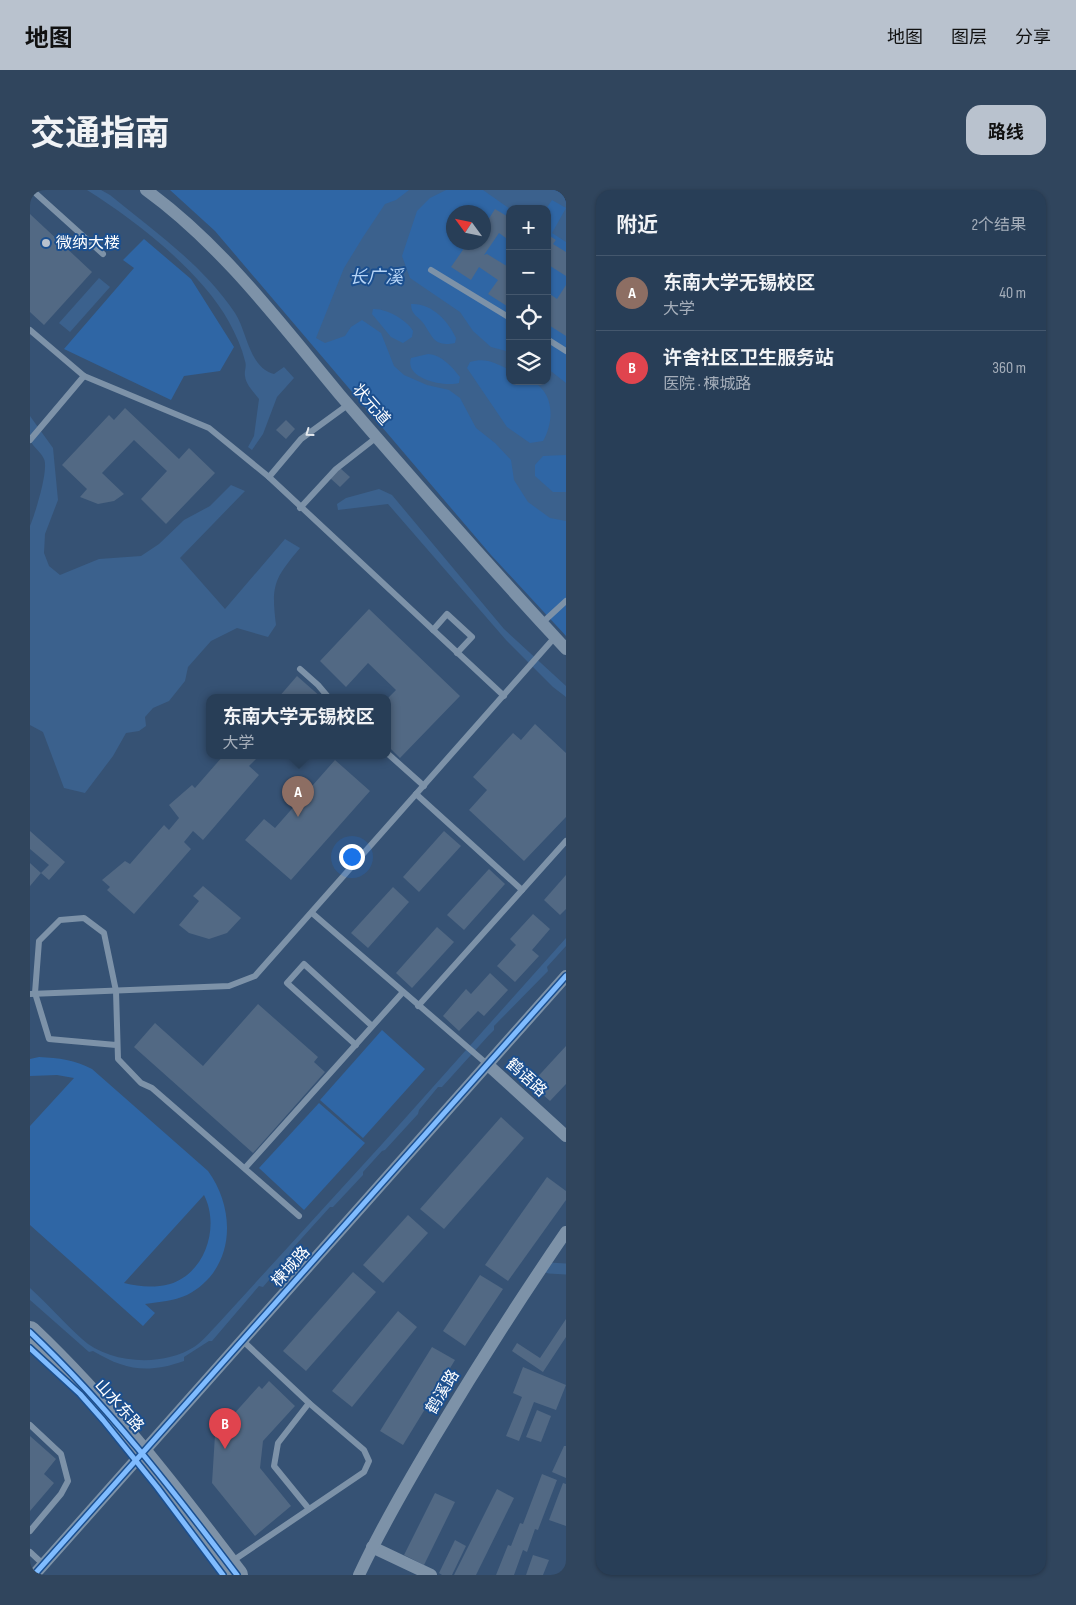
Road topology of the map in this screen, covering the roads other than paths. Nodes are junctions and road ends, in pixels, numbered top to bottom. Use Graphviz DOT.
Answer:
graph roads {
  1 [pos="32,190"];
  2 [pos="146,190"];
  3 [pos="103,254"];
  4 [pos="431,270"];
  5 [pos="506,316"];
  6 [pos="30,330"];
  7 [pos="549,340"];
  8 [pos="566,351"];
  9 [pos="84,376"];
  10 [pos="349,404"];
  11 [pos="377,437"];
  12 [pos="30,440"];
  13 [pos="269,477"];
  14 [pos="300,508"];
  15 [pos="566,601"];
  16 [pos="542,623"];
  17 [pos="433,630"];
  18 [pos="556,637"];
  19 [pos="566,649"];
  20 [pos="458,653"];
  21 [pos="300,669"];
  22 [pos="326,694"];
  23 [pos="504,696"];
  24 [pos="391,757"];
  25 [pos="424,786"];
  26 [pos="416,794"];
  27 [pos="566,841"];
  28 [pos="522,890"];
  29 [pos="312,913"];
  30 [pos="566,976"];
  31 [pos="116,990"];
  32 [pos="402,992"];
  33 [pos="33,994"];
  34 [pos="418,1006"];
  35 [pos="372,1026"];
  36 [pos="116,1045"];
  37 [pos="356,1045"];
  38 [pos="487,1064"];
  39 [pos="566,1136"];
  40 [pos="245,1168"];
  41 [pos="299,1216"];
  42 [pos="566,1232"];
  43 [pos="30,1332"];
  44 [pos="242,1340"];
  45 [pos="30,1348"];
  46 [pos="308,1403"];
  47 [pos="30,1425"];
  48 [pos="140,1457"];
  49 [pos="309,1509"];
  50 [pos="30,1531"];
  51 [pos="372,1547"];
  52 [pos="30,1552"];
  53 [pos="43,1564"];
  54 [pos="230,1571"];
  55 [pos="34,1575"];
  56 [pos="359,1575"];
  57 [pos="431,1575"];
  1 -- 3 [label="lane"];
  2 -- 10 [label="street, 状元道"];
  4 -- 5 [label="lane"];
  6 -- 9 [label="lane"];
  7 -- 8 [label="lane"];
  9 -- 12 [label="lane"];
  9 -- 13 [label="lane"];
  10 -- 11 [label="street, 状元道"];
  10 -- 13 [label="lane, one-way"];
  11 -- 14 [label="lane"];
  11 -- 16 [label="street, 状元道"];
  13 -- 14 [label="lane"];
  14 -- 17 [label="lane"];
  15 -- 16 [label="lane"];
  16 -- 18 [label="street, 状元道"];
  17 -- 20 [label="lane"];
  17 -- 20 [label="lane"];
  18 -- 19 [label="street, 状元道"];
  18 -- 23 [label="lane"];
  20 -- 23 [label="lane"];
  21 -- 22 [label="lane"];
  23 -- 25 [label="lane"];
  24 -- 25 [label="lane"];
  25 -- 26 [label="lane"];
  26 -- 28 [label="lane"];
  26 -- 29 [label="lane"];
  27 -- 28 [label="lane"];
  28 -- 34 [label="lane"];
  29 -- 31 [label="lane"];
  29 -- 32 [label="lane"];
  30 -- 38 [label="street, 楝城路"];
  31 -- 33 [label="lane"];
  31 -- 33 [label="lane"];
  31 -- 36 [label="lane"];
  32 -- 34 [label="lane"];
  32 -- 35 [label="lane"];
  33 -- 36 [label="lane"];
  34 -- 38 [label="lane"];
  35 -- 37 [label="lane"];
  35 -- 37 [label="lane"];
  36 -- 40 [label="lane"];
  37 -- 40 [label="lane"];
  38 -- 39 [label="street, 鹤语路"];
  38 -- 44 [label="street, 楝城路"];
  40 -- 41 [label="lane"];
  42 -- 51 [label="street, 鹤溪路"];
  43 -- 48 [label="highway, 山水东路"];
  44 -- 46 [label="lane"];
  44 -- 48 [label="street, 楝城路"];
  45 -- 48 [label="highway, 山水东路"];
  46 -- 49 [label="lane"];
  46 -- 49 [label="lane"];
  47 -- 50 [label="lane"];
  48 -- 53 [label="street, 楝城路"];
  48 -- 54 [label="highway, 山水东路"];
  49 -- 54 [label="lane"];
  51 -- 56 [label="street, 鹤溪路"];
  51 -- 57 [label="street"];
  52 -- 53 [label="lane"];
  53 -- 55 [label="street, 楝城路"];
}
